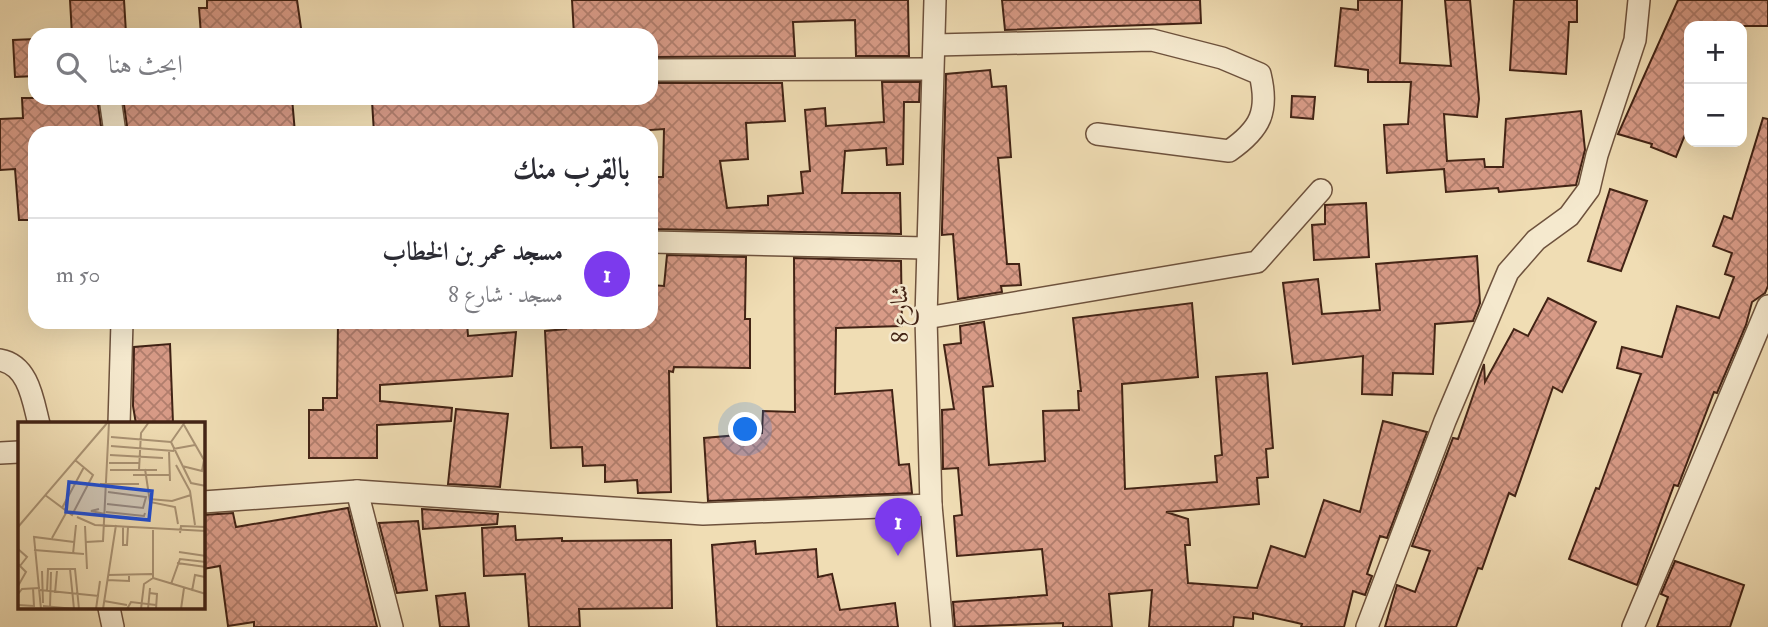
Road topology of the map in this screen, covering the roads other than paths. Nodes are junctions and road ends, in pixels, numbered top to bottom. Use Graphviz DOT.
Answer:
graph roads {
  1 [pos="935,0"];
  2 [pos="1639,0"];
  3 [pos="935,45"];
  4 [pos="931,69"];
  5 [pos="658,70"];
  6 [pos="111,105"];
  7 [pos="114,126"];
  8 [pos="1097,134"];
  9 [pos="1321,190"];
  10 [pos="658,242"];
  11 [pos="926,248"];
  12 [pos="1768,306"];
  13 [pos="926,318"];
  14 [pos="122,329"];
  15 [pos="0,360"];
  16 [pos="38,422"];
  17 [pos="119,422"];
  18 [pos="18,452"];
  19 [pos="0,453"];
  20 [pos="357,491"];
  21 [pos="205,502"];
  22 [pos="931,505"];
  23 [pos="392,627"];
  24 [pos="942,627"];
  25 [pos="1367,627"];
  26 [pos="1633,627"];
  1 -- 3 [label="street, شارع 8"];
  2 -- 25 [label="street"];
  3 -- 4 [label="street, شارع 8"];
  3 -- 8 [label="street"];
  4 -- 5 [label="street"];
  4 -- 11 [label="street, شارع 8"];
  6 -- 7 [label="street"];
  9 -- 13 [label="street"];
  10 -- 11 [label="street"];
  11 -- 13 [label="street, شارع 8"];
  12 -- 26 [label="street"];
  13 -- 22 [label="street, شارع 8"];
  14 -- 17 [label="street"];
  15 -- 16 [label="street"];
  18 -- 19 [label="street"];
  20 -- 21 [label="street"];
  20 -- 22 [label="street"];
  20 -- 23 [label="street"];
  22 -- 24 [label="street, شارع 8"];
}
